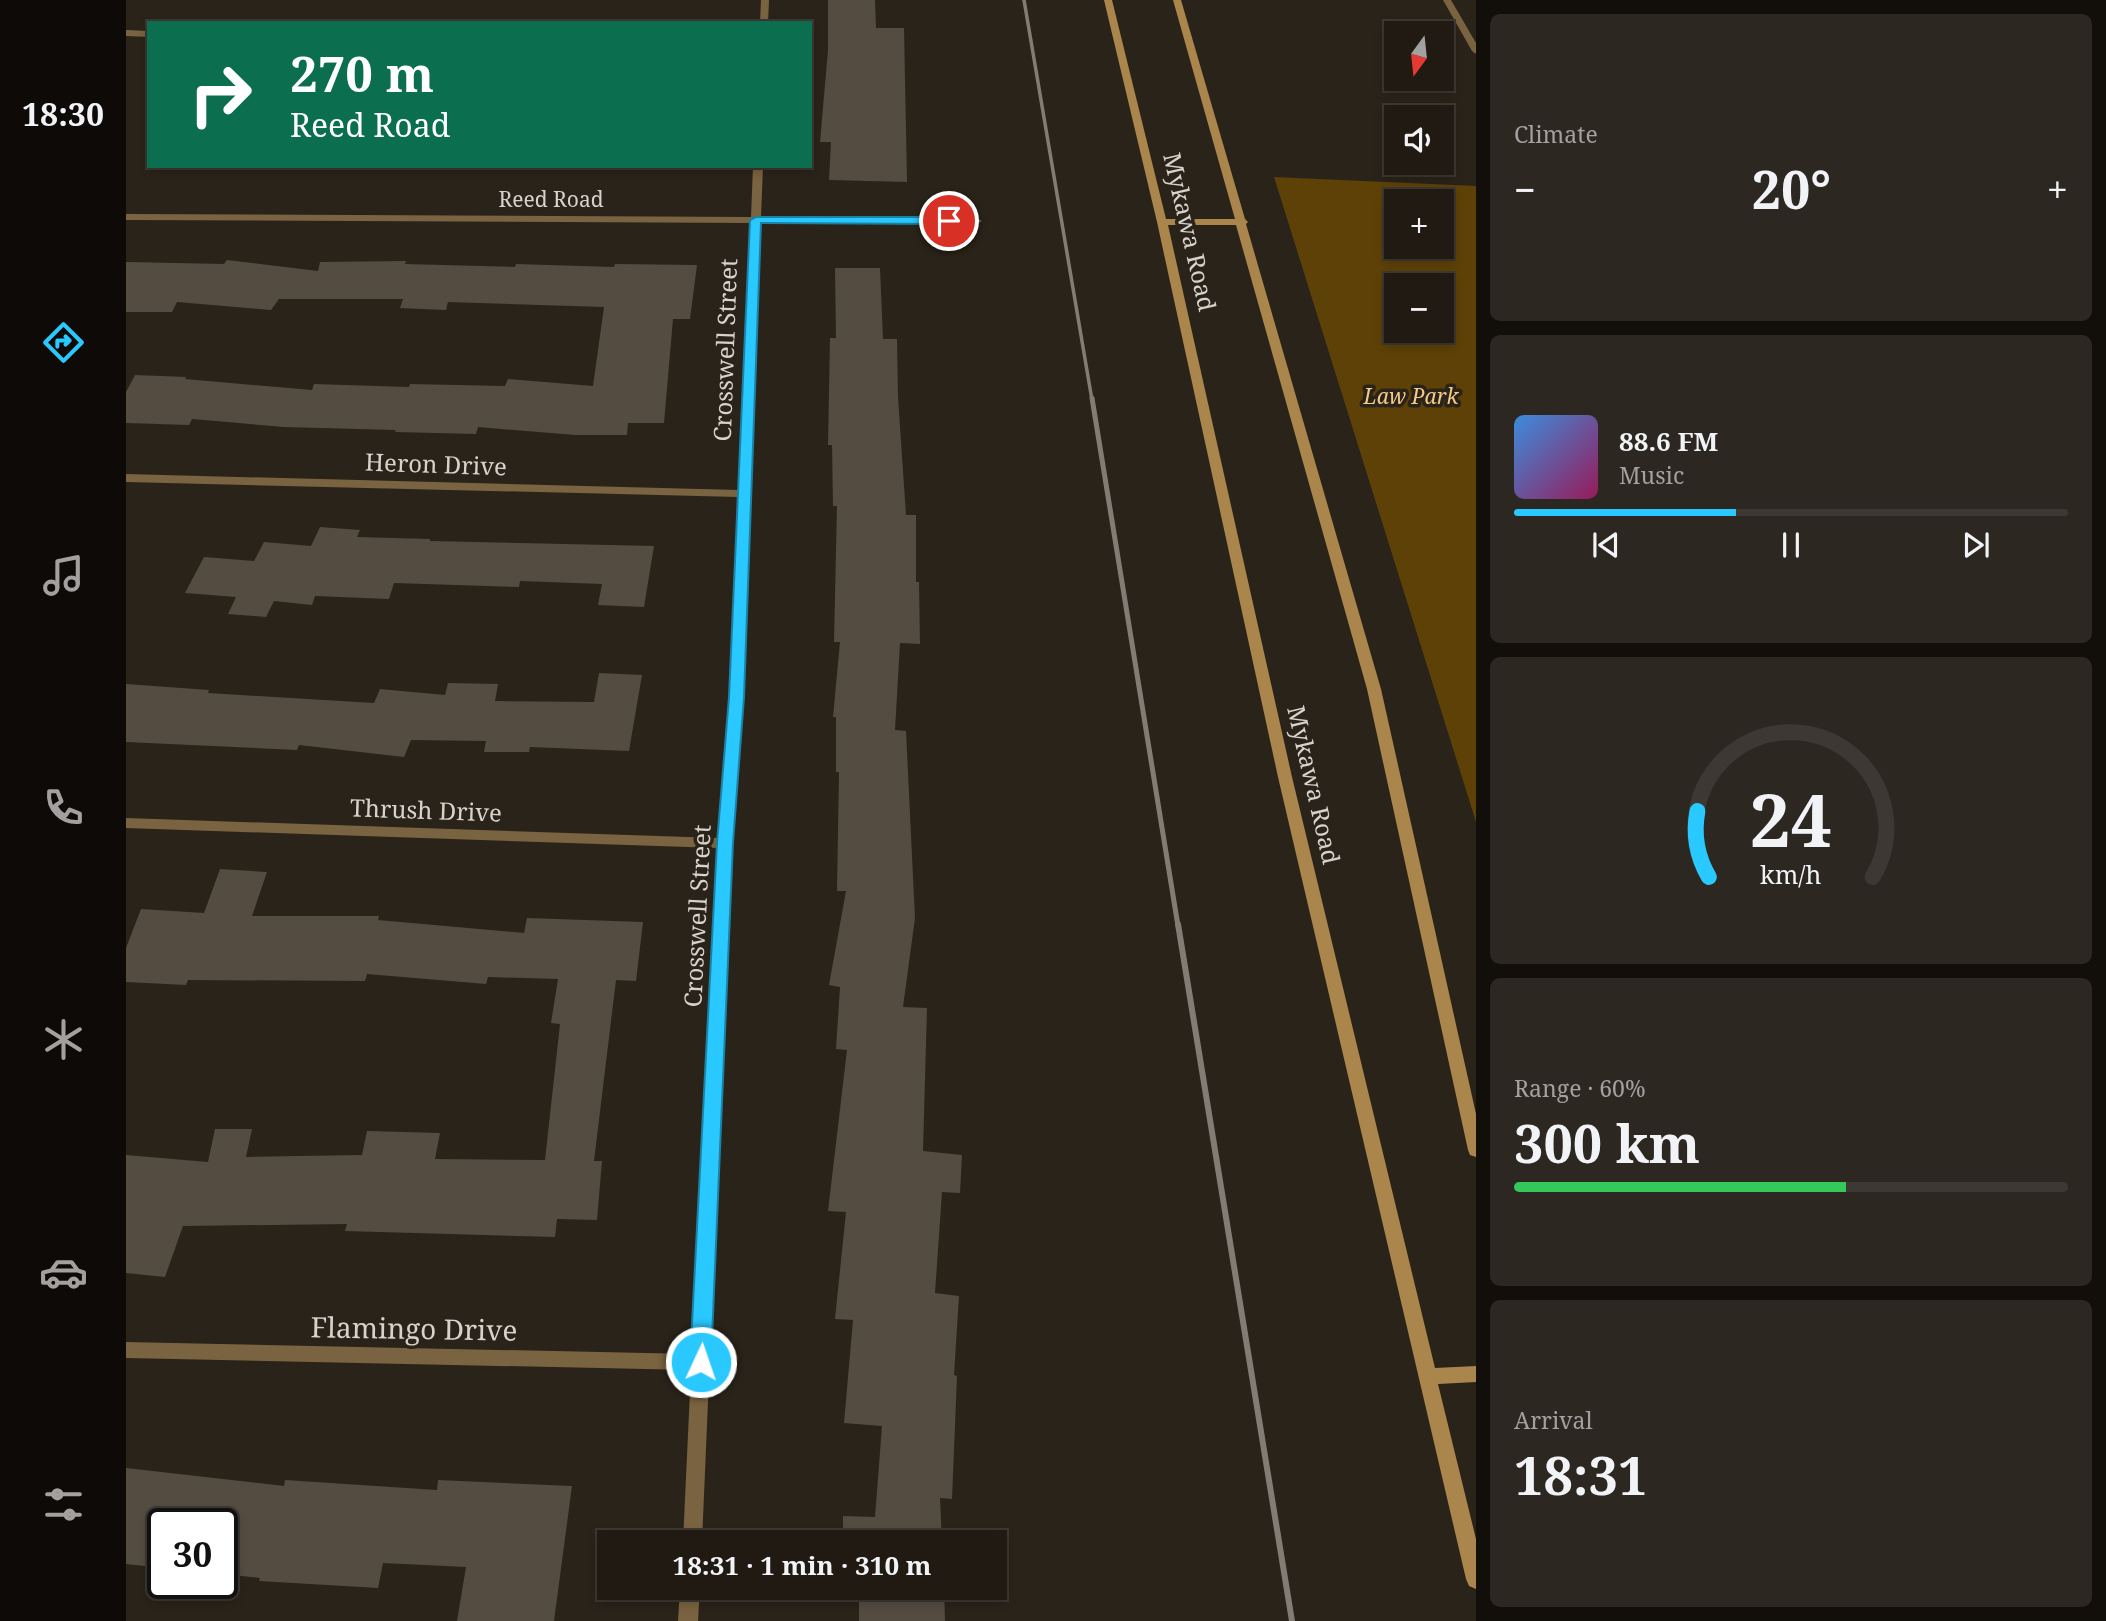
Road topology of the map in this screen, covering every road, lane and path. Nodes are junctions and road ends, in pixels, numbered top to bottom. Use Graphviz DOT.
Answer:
graph roads {
  1 [pos="765,0"];
  2 [pos="1108,0"];
  3 [pos="1177,0"];
  4 [pos="1447,0"];
  5 [pos="764,21"];
  6 [pos="126,33"];
  7 [pos="147,34"];
  8 [pos="1476,51"];
  9 [pos="758,168"];
  10 [pos="126,217"];
  11 [pos="756,220"];
  12 [pos="977,221"];
  13 [pos="1162,222"];
  14 [pos="1242,222"];
  15 [pos="126,478"];
  16 [pos="744,494"];
  17 [pos="126,823"];
  18 [pos="725,843"];
  19 [pos="1476,1150"];
  20 [pos="126,1350"];
  21 [pos="701,1362"];
  22 [pos="1476,1374"];
  23 [pos="1427,1376"];
  24 [pos="693,1530"];
  25 [pos="1476,1579"];
  26 [pos="689,1600"];
  27 [pos="688,1621"];
  1 -- 5 [label="street"];
  2 -- 13 [label="main road, Mykawa Road"];
  3 -- 14 [label="main road, Mykawa Road"];
  4 -- 8 [label="street"];
  6 -- 7 [label="street"];
  9 -- 11 [label="street, Crosswell Street"];
  10 -- 11 [label="street, Reed Road"];
  11 -- 12 [label="street, Reed Road"];
  11 -- 16 [label="street, Crosswell Street"];
  13 -- 14 [label="main road"];
  13 -- 23 [label="main road, Mykawa Road"];
  14 -- 19 [label="main road, Mykawa Road"];
  15 -- 16 [label="street, Heron Drive"];
  16 -- 18 [label="street, Crosswell Street"];
  17 -- 18 [label="street, Thrush Drive"];
  18 -- 21 [label="street, Crosswell Street"];
  20 -- 21 [label="street, Flamingo Drive"];
  21 -- 24 [label="street, Crosswell Street"];
  22 -- 23 [label="main road"];
  23 -- 25 [label="main road, Mykawa Road"];
  26 -- 27 [label="street"];
}
